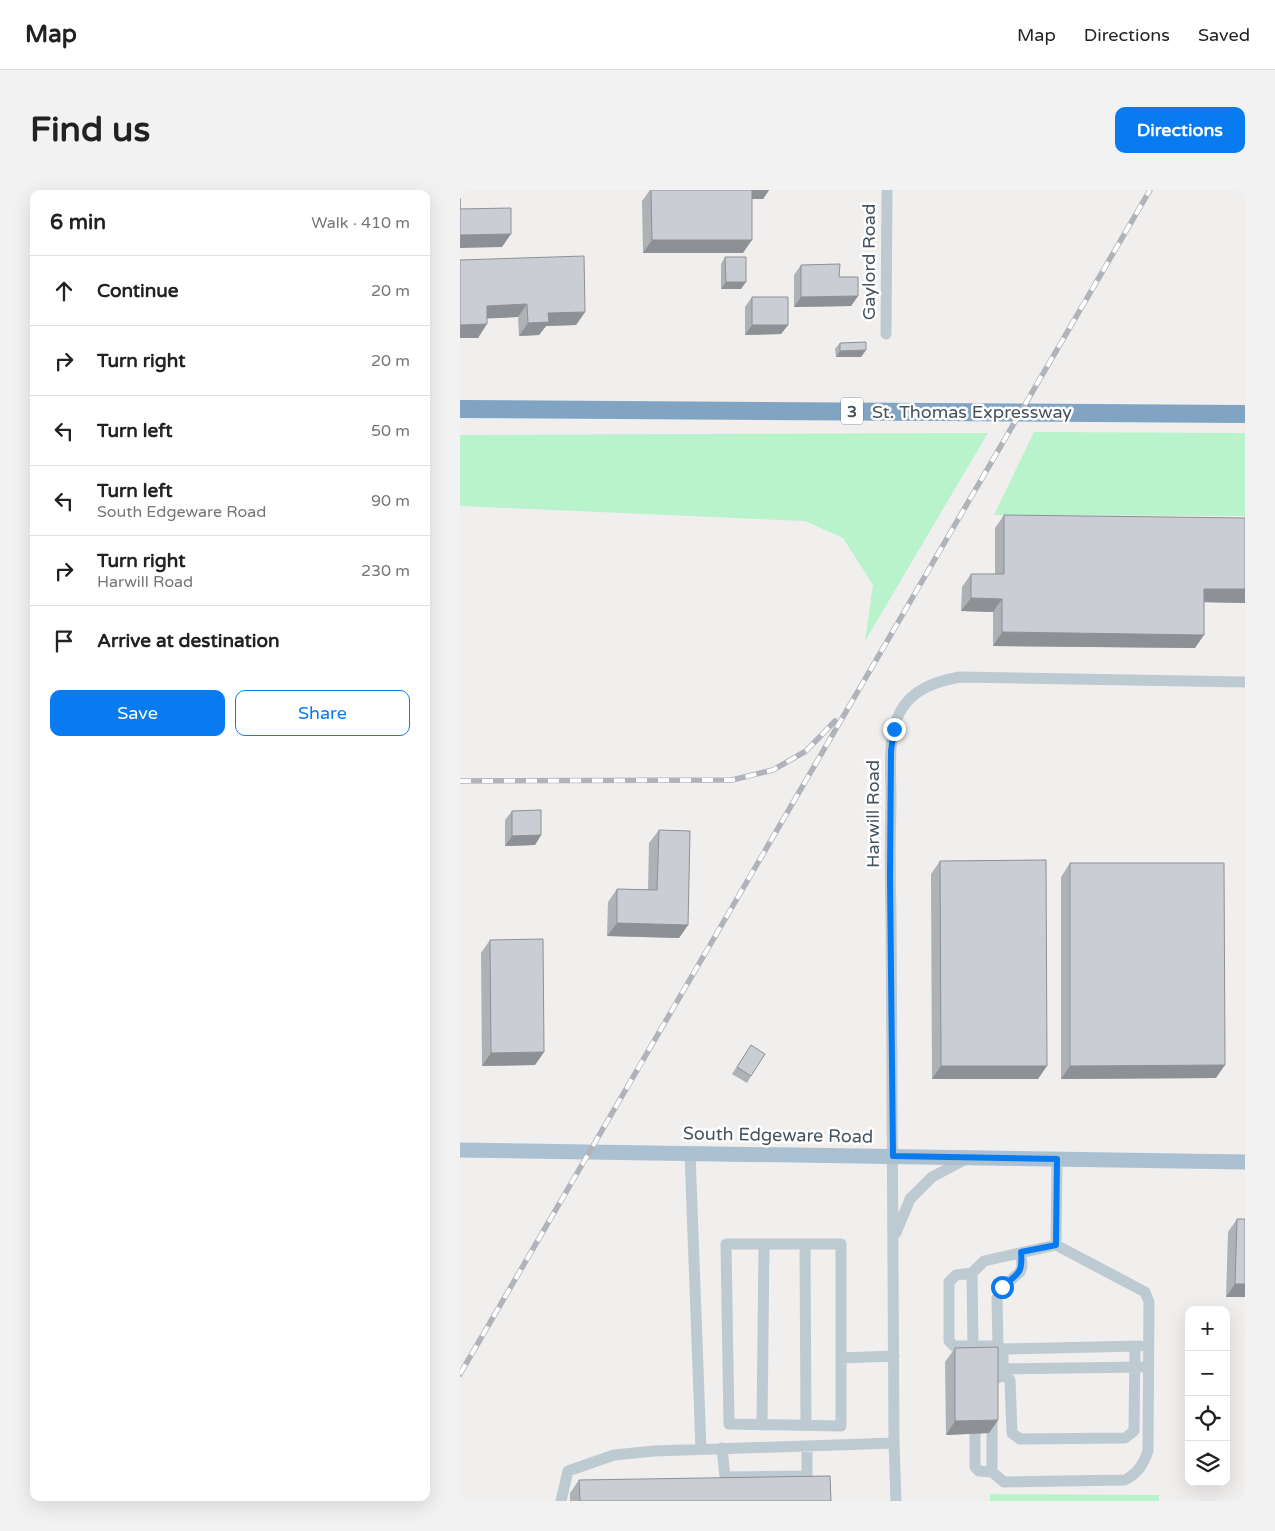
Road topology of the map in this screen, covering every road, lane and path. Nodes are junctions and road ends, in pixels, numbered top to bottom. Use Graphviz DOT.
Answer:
graph roads {
  1 [pos="887,190"];
  2 [pos="886,334"];
  3 [pos="460,409"];
  4 [pos="1245,414"];
  5 [pos="1245,682"];
  6 [pos="460,1150"];
  7 [pos="690,1153"];
  8 [pos="893,1156"];
  9 [pos="970,1157"];
  10 [pos="1057,1159"];
  11 [pos="1245,1162"];
  12 [pos="893,1240"];
  13 [pos="764,1244"];
  14 [pos="805,1244"];
  15 [pos="1056,1245"];
  16 [pos="1021,1252"];
  17 [pos="972,1273"];
  18 [pos="973,1346"];
  19 [pos="1135,1346"];
  20 [pos="1149,1346"];
  21 [pos="1000,1347"];
  22 [pos="894,1356"];
  23 [pos="841,1358"];
  24 [pos="973,1361"];
  25 [pos="1149,1367"];
  26 [pos="1134,1368"];
  27 [pos="1003,1372"];
  28 [pos="762,1425"];
  29 [pos="806,1425"];
  30 [pos="975,1433"];
  31 [pos="894,1443"];
  32 [pos="807,1446"];
  33 [pos="722,1448"];
  34 [pos="701,1449"];
  35 [pos="992,1472"];
  36 [pos="561,1501"];
  37 [pos="896,1501"];
  1 -- 2 [label="street, Gaylord Road"];
  3 -- 4 [label="highway, St. Thomas Expressway / 3"];
  5 -- 8 [label="street, Harwill Road"];
  6 -- 7 [label="main road, South Edgeware Road"];
  7 -- 8 [label="main road, South Edgeware Road"];
  7 -- 34 [label="street"];
  8 -- 9 [label="main road, South Edgeware Road"];
  8 -- 12 [label="street, Harwill Road"];
  9 -- 10 [label="main road, South Edgeware Road"];
  9 -- 12 [label="street"];
  10 -- 11 [label="main road, South Edgeware Road"];
  10 -- 15 [label="street"];
  12 -- 22 [label="street, Harwill Road"];
  13 -- 14 [label="street"];
  13 -- 28 [label="street"];
  13 -- 28 [label="street"];
  14 -- 23 [label="street"];
  14 -- 29 [label="street"];
  15 -- 16 [label="street"];
  15 -- 20 [label="street"];
  16 -- 17 [label="street"];
  16 -- 21 [label="street"];
  17 -- 18 [label="street"];
  17 -- 18 [label="street"];
  18 -- 21 [label="street"];
  18 -- 24 [label="street"];
  19 -- 20 [label="street"];
  19 -- 21 [label="street"];
  19 -- 26 [label="street"];
  20 -- 25 [label="street"];
  21 -- 27 [label="street"];
  22 -- 23 [label="street"];
  22 -- 31 [label="street, Harwill Road"];
  23 -- 29 [label="street"];
  25 -- 26 [label="street"];
  25 -- 35 [label="street"];
  26 -- 27 [label="street"];
  26 -- 27 [label="street"];
  27 -- 35 [label="street"];
  28 -- 29 [label="street"];
  30 -- 35 [label="street"];
  31 -- 32 [label="street"];
  31 -- 37 [label="street, Harwill Road"];
  32 -- 33 [label="street"];
  32 -- 33 [label="street"];
  33 -- 34 [label="street"];
  34 -- 36 [label="street"];
}
